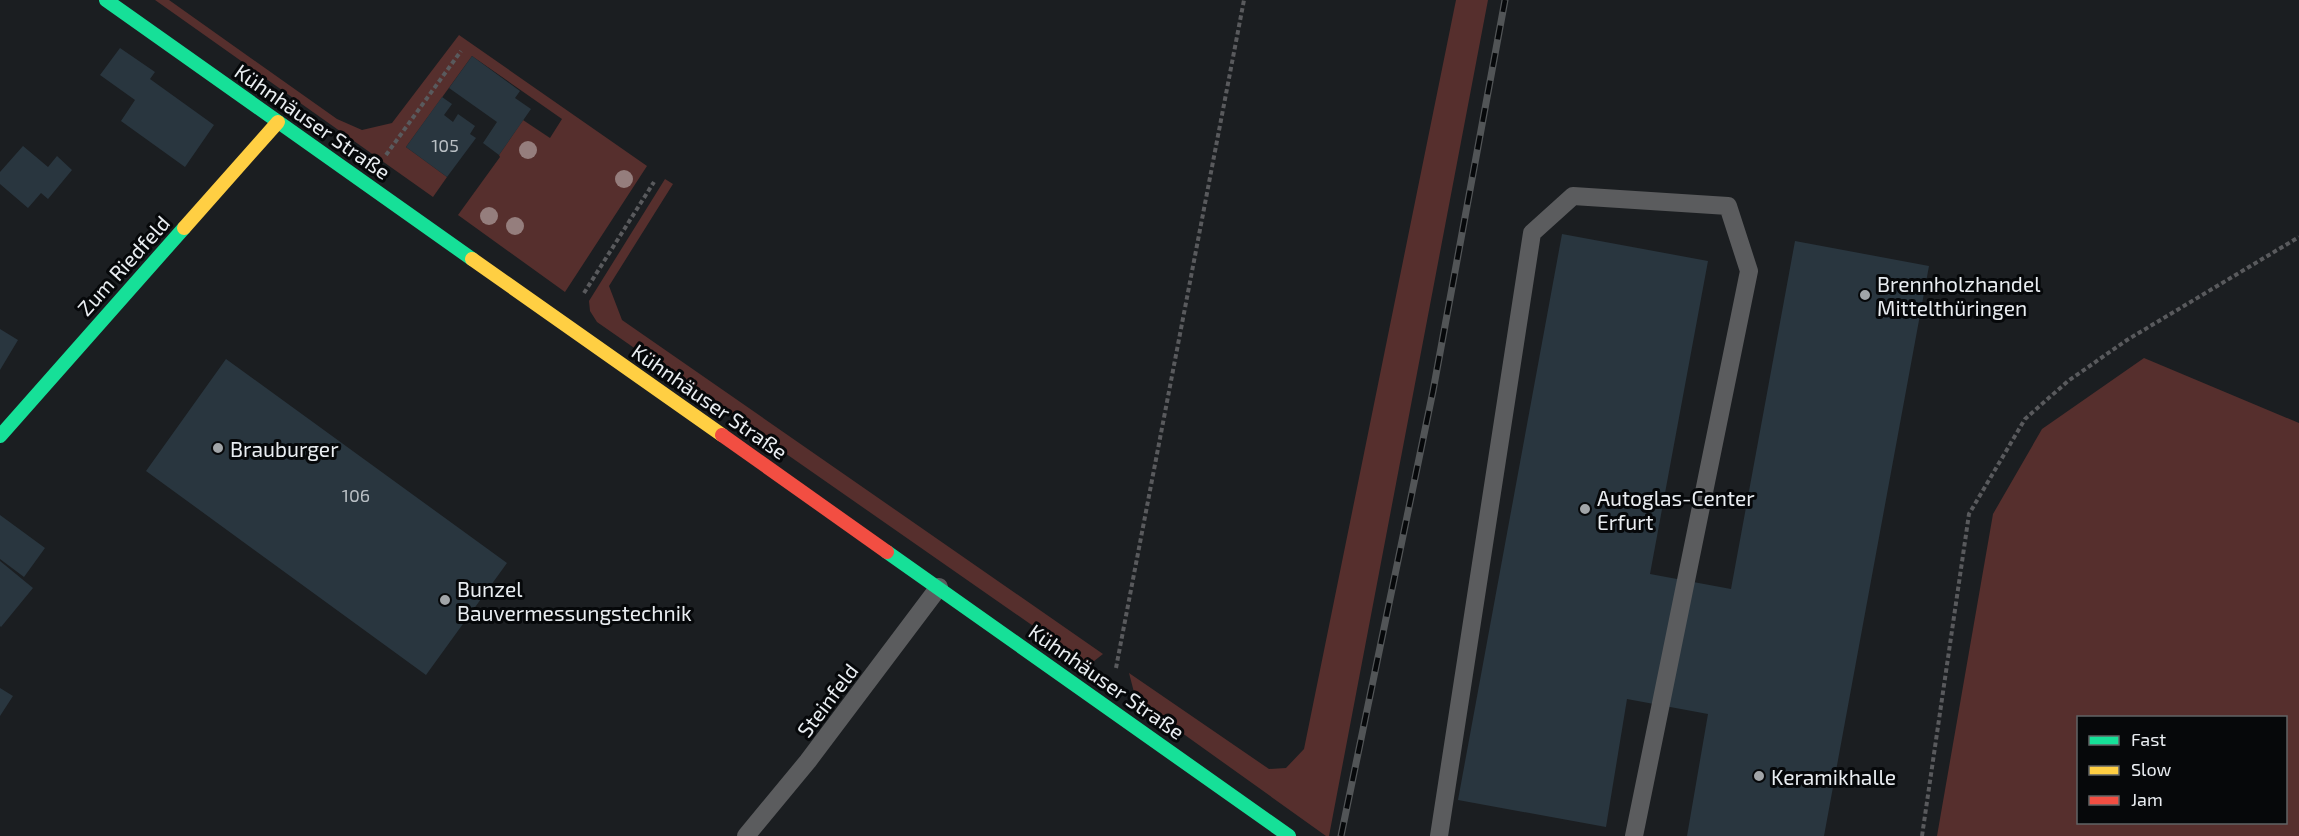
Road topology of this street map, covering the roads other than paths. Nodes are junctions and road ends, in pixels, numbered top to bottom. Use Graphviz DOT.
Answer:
graph roads {
  1 [pos="106,0"];
  2 [pos="278,122"];
  3 [pos="0,436"];
  4 [pos="939,587"];
  5 [pos="746,836"];
  6 [pos="1289,836"];
  7 [pos="1439,836"];
  8 [pos="1634,836"];
  1 -- 2 [label="street, Kühnhäuser Straße"];
  2 -- 3 [label="street, Zum Riedfeld"];
  2 -- 4 [label="street, Kühnhäuser Straße"];
  4 -- 5 [label="lane, Steinfeld"];
  4 -- 6 [label="street, Kühnhäuser Straße"];
  7 -- 8 [label="lane"];
}
